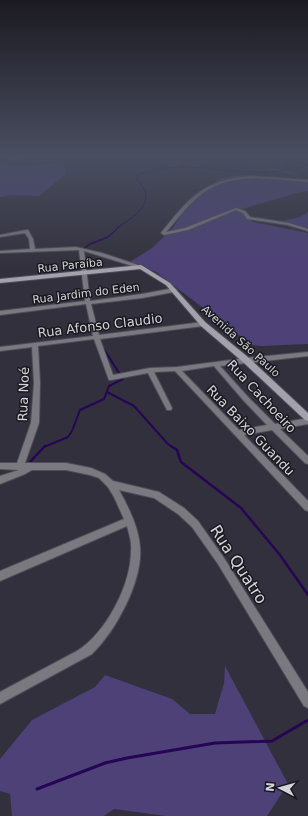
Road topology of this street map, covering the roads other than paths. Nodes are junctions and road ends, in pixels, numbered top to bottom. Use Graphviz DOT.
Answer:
graph roads {
  1 [pos="201,193"];
  2 [pos="308,230"];
  3 [pos="0,236"];
  4 [pos="81,249"];
  5 [pos="33,250"];
  6 [pos="0,252"];
  7 [pos="141,267"];
  8 [pos="83,274"];
  9 [pos="0,281"];
  10 [pos="174,290"];
  11 [pos="87,302"];
  12 [pos="0,313"];
  13 [pos="203,324"];
  14 [pos="95,337"];
  15 [pos="35,344"];
  16 [pos="0,349"];
  17 [pos="308,354"];
  18 [pos="246,360"];
  19 [pos="215,364"];
  20 [pos="150,370"];
  21 [pos="177,370"];
  22 [pos="169,408"];
  23 [pos="308,419"];
  24 [pos="272,426"];
  25 [pos="237,433"];
  26 [pos="308,461"];
  27 [pos="0,466"];
  28 [pos="20,466"];
  29 [pos="31,466"];
  30 [pos="0,480"];
  31 [pos="110,484"];
  32 [pos="308,507"];
  33 [pos="129,521"];
  34 [pos="0,576"];
  35 [pos="0,698"];
  36 [pos="308,702"];
  1 -- 2 [label="street"];
  3 -- 5 [label="street"];
  4 -- 5 [label="street, Avenida São Paulo"];
  4 -- 7 [label="street, Avenida São Paulo"];
  4 -- 8 [label="street"];
  5 -- 6 [label="street, Avenida São Paulo"];
  7 -- 8 [label="street, Rua Paraíba"];
  7 -- 10 [label="street, Avenida São Paulo"];
  8 -- 9 [label="street, Rua Paraíba"];
  8 -- 11 [label="street"];
  10 -- 11 [label="street, Rua Jardim do Eden"];
  10 -- 13 [label="street, Avenida São Paulo"];
  11 -- 12 [label="street, Rua Jardim do Eden"];
  11 -- 14 [label="street"];
  13 -- 14 [label="street, Rua Afonso Claudio"];
  13 -- 18 [label="street, Avenida São Paulo"];
  14 -- 15 [label="street, Rua Afonso Claudio"];
  14 -- 20 [label="street"];
  15 -- 16 [label="street, Rua Afonso Claudio"];
  15 -- 28 [label="street, Rua Noé"];
  17 -- 18 [label="street"];
  18 -- 19 [label="street"];
  18 -- 23 [label="street, Avenida São Paulo"];
  19 -- 21 [label="street"];
  19 -- 24 [label="street, Rua Cachoeiro"];
  20 -- 21 [label="street"];
  20 -- 22 [label="street"];
  21 -- 25 [label="street, Rua Baixo Guandu"];
  23 -- 24 [label="street"];
  24 -- 25 [label="street"];
  24 -- 26 [label="street, Rua Cachoeiro"];
  25 -- 32 [label="street, Rua Baixo Guandu"];
  27 -- 28 [label="street"];
  28 -- 29 [label="street"];
  29 -- 30 [label="street"];
  29 -- 31 [label="street"];
  31 -- 33 [label="street"];
  31 -- 36 [label="street, Rua Quatro"];
  33 -- 34 [label="street"];
  33 -- 35 [label="street"];
}
